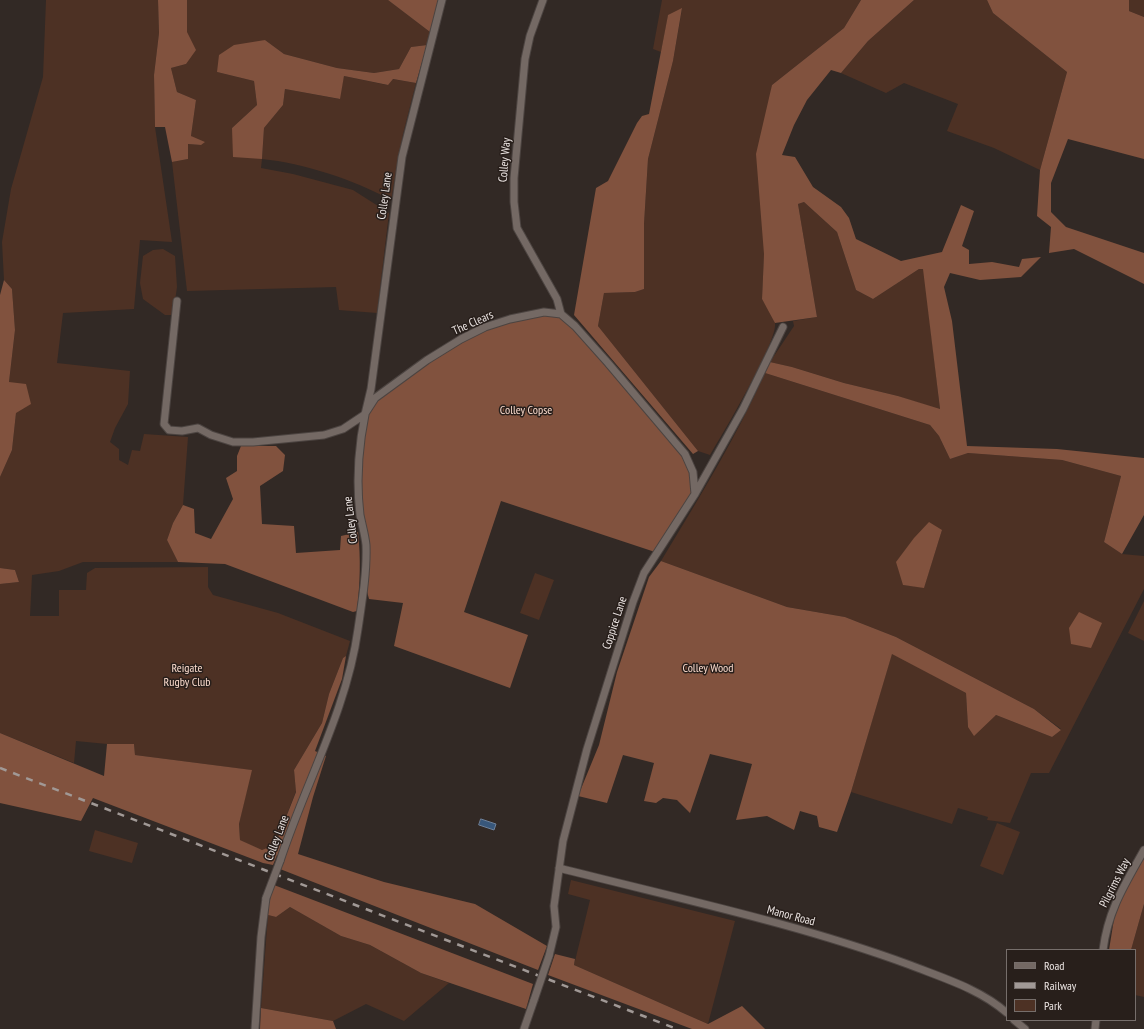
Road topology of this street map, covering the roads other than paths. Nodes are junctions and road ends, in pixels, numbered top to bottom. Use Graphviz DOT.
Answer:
graph roads {
  1 [pos="442,0"];
  2 [pos="543,0"];
  3 [pos="177,301"];
  4 [pos="561,314"];
  5 [pos="783,327"];
  6 [pos="364,415"];
  7 [pos="695,494"];
  8 [pos="1144,850"];
  9 [pos="559,868"];
  10 [pos="1103,949"];
  11 [pos="1006,1012"];
  12 [pos="1015,1021"];
  13 [pos="255,1029"];
  14 [pos="524,1029"];
  15 [pos="1025,1029"];
  1 -- 6 [label="street, Colley Lane"];
  2 -- 4 [label="street, Colley Way"];
  3 -- 6 [label="street, The Clears"];
  4 -- 6 [label="street, The Clears"];
  4 -- 7 [label="street"];
  5 -- 7 [label="street, Coppice Lane"];
  6 -- 13 [label="street, Colley Lane, bridge"];
  7 -- 9 [label="street, Coppice Lane"];
  8 -- 10 [label="street, Pilgrims Way"];
  9 -- 11 [label="street, Manor Road"];
  9 -- 14 [label="street, Coppice Lane, bridge"];
  12 -- 15 [label="street"];
}
